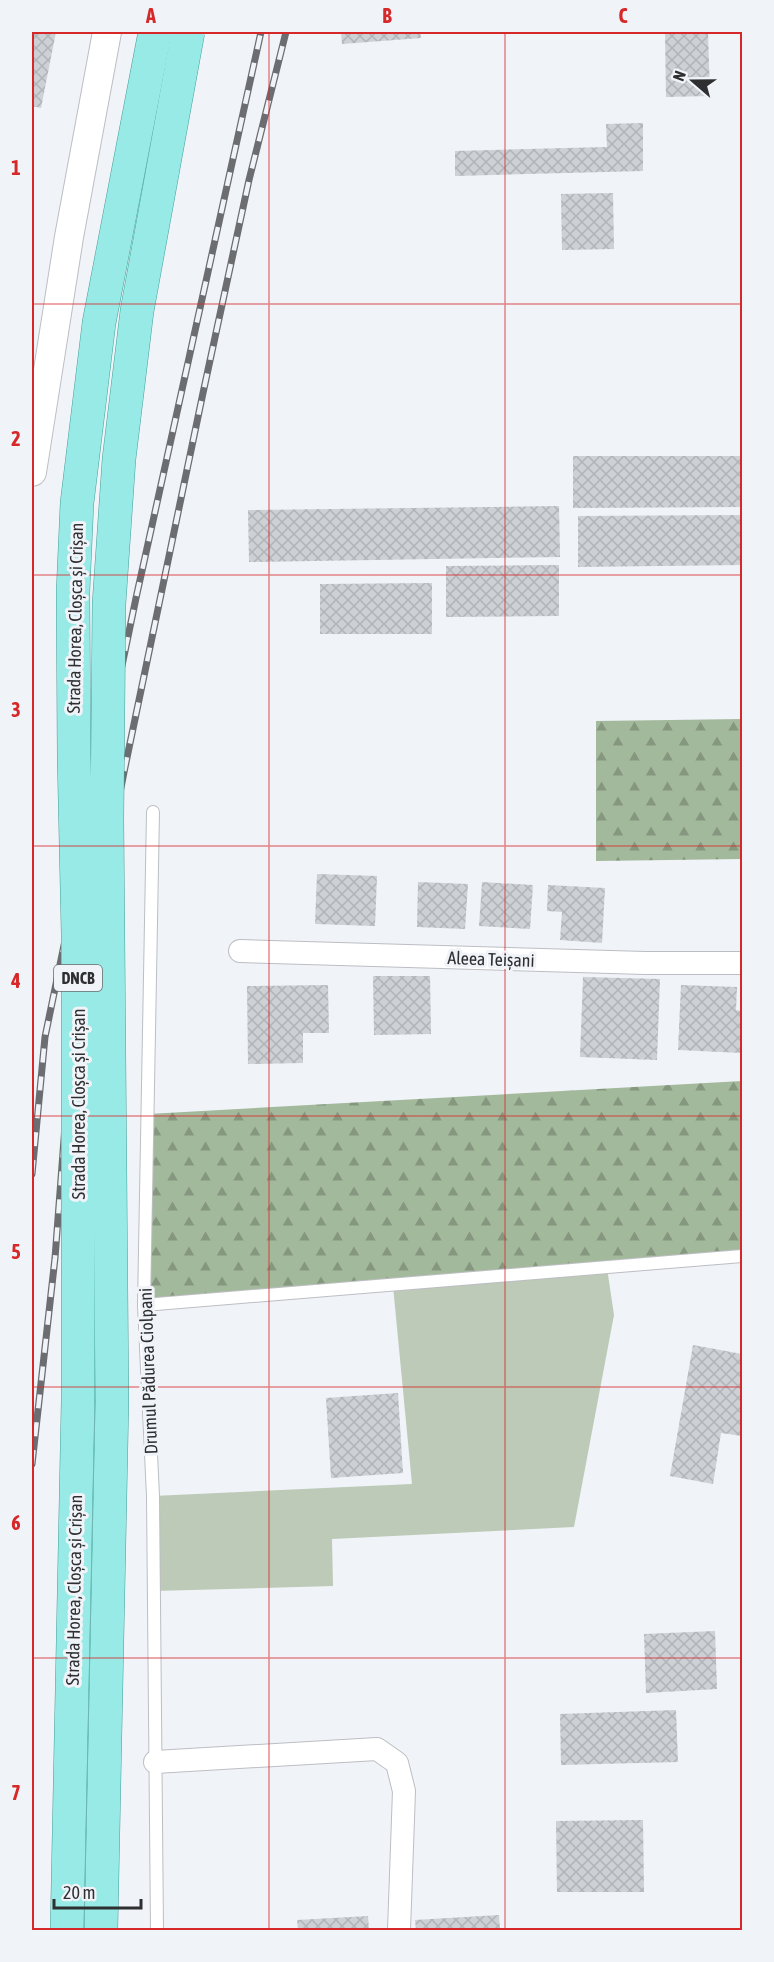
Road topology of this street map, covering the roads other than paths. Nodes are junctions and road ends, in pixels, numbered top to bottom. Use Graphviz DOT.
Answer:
graph roads {
  1 [pos="107,32"];
  2 [pos="155,32"];
  3 [pos="188,32"];
  4 [pos="32,472"];
  5 [pos="153,812"];
  6 [pos="240,951"];
  7 [pos="742,963"];
  8 [pos="742,1256"];
  9 [pos="144,1305"];
  10 [pos="155,1761"];
  11 [pos="67,1930"];
  12 [pos="101,1930"];
  13 [pos="157,1930"];
  14 [pos="399,1930"];
  1 -- 4 [label="street"];
  2 -- 11 [label="main road, Strada Horea, Cloșca și Crișan / DNCB, bridge"];
  3 -- 12 [label="main road, Strada Horea, Cloșca și Crișan / DNCB, bridge"];
  5 -- 9 [label="lane, Drumul Pădurea Ciolpani"];
  6 -- 7 [label="street, Aleea Teișani"];
  8 -- 9 [label="lane"];
  9 -- 10 [label="lane, Drumul Pădurea Ciolpani"];
  10 -- 13 [label="lane, Drumul Pădurea Ciolpani"];
  10 -- 14 [label="street"];
}
